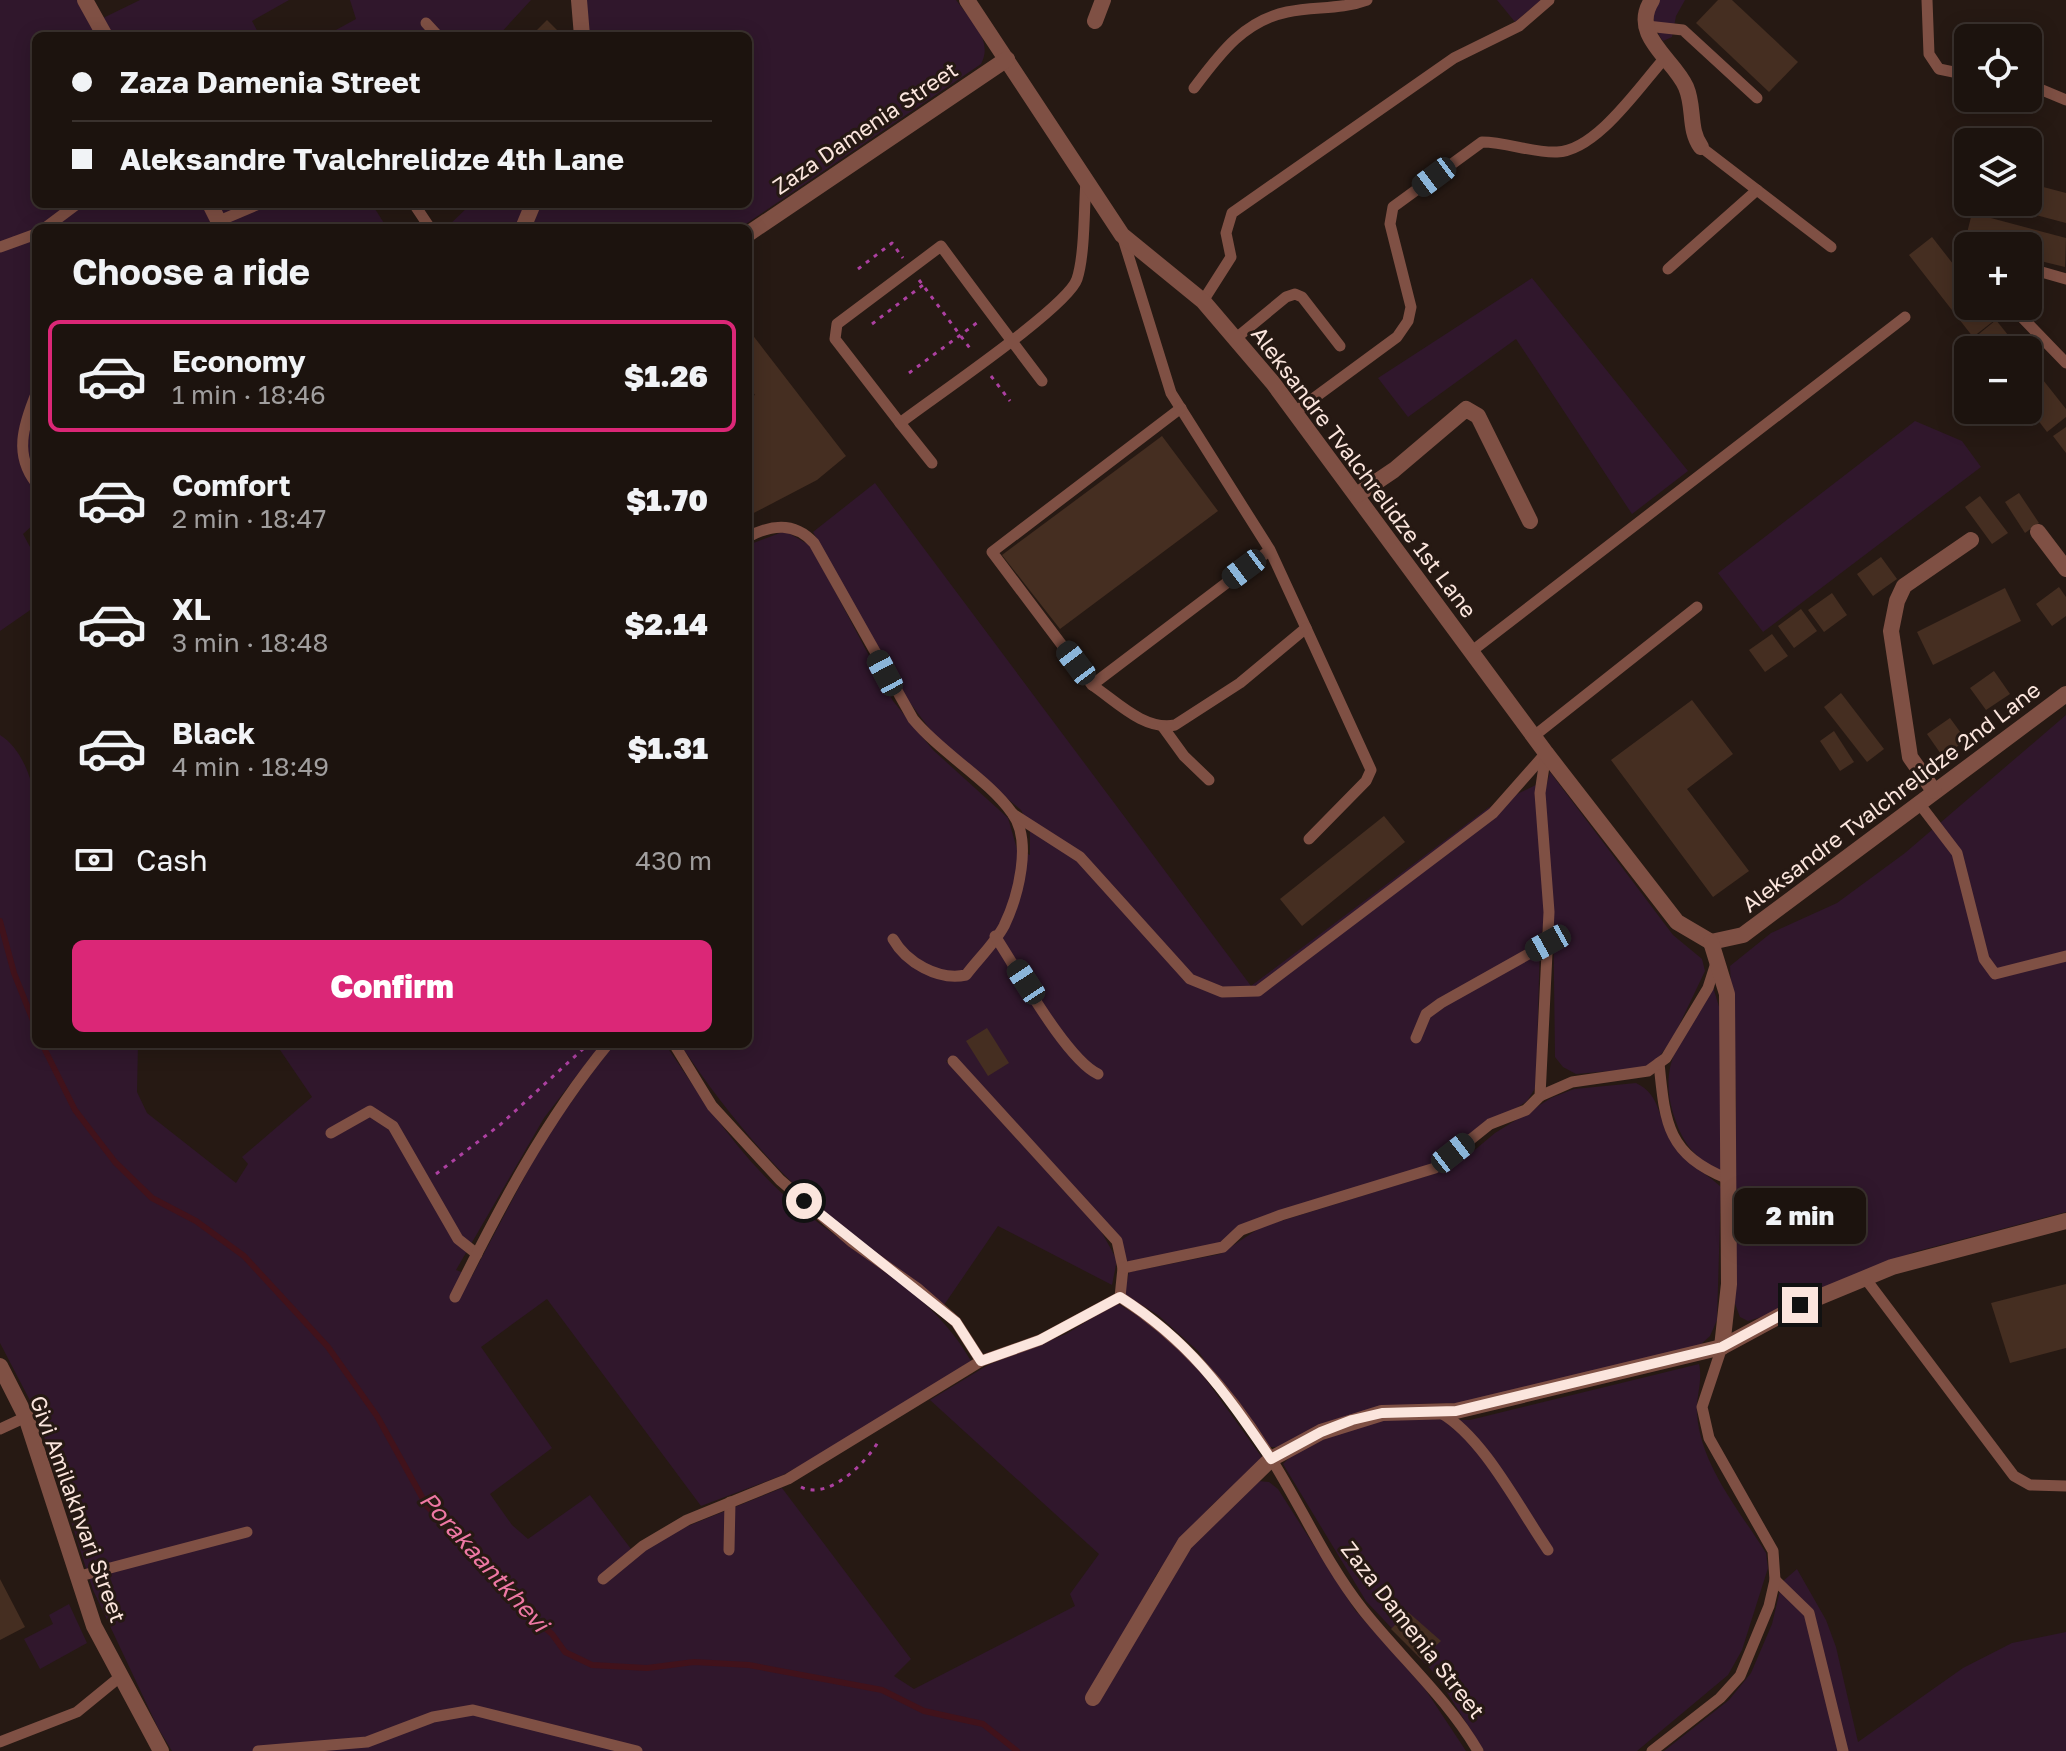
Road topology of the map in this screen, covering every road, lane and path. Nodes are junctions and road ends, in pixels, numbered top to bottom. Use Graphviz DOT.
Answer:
graph roads {
  1 [pos="85,0"];
  2 [pos="579,0"];
  3 [pos="967,0"];
  4 [pos="1367,0"];
  5 [pos="1549,0"];
  6 [pos="1652,0"];
  7 [pos="1927,0"];
  8 [pos="1100,1"];
  9 [pos="1095,21"];
  10 [pos="426,23"];
  11 [pos="1647,26"];
  12 [pos="103,32"];
  13 [pos="434,32"];
  14 [pos="582,32"];
  15 [pos="1007,59"];
  16 [pos="1664,59"];
  17 [pos="1954,72"];
  18 [pos="1194,88"];
  19 [pos="2042,90"];
  20 [pos="1757,98"];
  21 [pos="2066,100"];
  22 [pos="1701,147"];
  23 [pos="1086,179"];
  24 [pos="1757,190"];
  25 [pos="72,208"];
  26 [pos="251,208"];
  27 [pos="50,224"];
  28 [pos="220,224"];
  29 [pos="752,231"];
  30 [pos="32,235"];
  31 [pos="1122,235"];
  32 [pos="0,247"];
  33 [pos="1831,247"];
  34 [pos="910,268"];
  35 [pos="858,269"];
  36 [pos="1668,269"];
  37 [pos="2042,272"];
  38 [pos="2066,279"];
  39 [pos="923,285"];
  40 [pos="1203,301"];
  41 [pos="991,313"];
  42 [pos="1905,317"];
  43 [pos="2025,320"];
  44 [pos="872,324"];
  45 [pos="961,335"];
  46 [pos="1011,339"];
  47 [pos="1235,339"];
  48 [pos="1340,346"];
  49 [pos="981,362"];
  50 [pos="2066,363"];
  51 [pos="909,373"];
  52 [pos="1042,381"];
  53 [pos="1010,401"];
  54 [pos="32,407"];
  55 [pos="1181,408"];
  56 [pos="1295,412"];
  57 [pos="900,423"];
  58 [pos="932,463"];
  59 [pos="32,477"];
  60 [pos="1357,495"];
  61 [pos="1530,521"];
  62 [pos="2038,532"];
  63 [pos="752,536"];
  64 [pos="1971,540"];
  65 [pos="1270,550"];
  66 [pos="2066,569"];
  67 [pos="1697,607"];
  68 [pos="1306,628"];
  69 [pos="1472,651"];
  70 [pos="1092,685"];
  71 [pos="2066,694"];
  72 [pos="1163,727"];
  73 [pos="1534,736"];
  74 [pos="1546,753"];
  75 [pos="1209,780"];
  76 [pos="1934,791"];
  77 [pos="1918,802"];
  78 [pos="1013,814"];
  79 [pos="1309,839"];
  80 [pos="995,936"];
  81 [pos="893,939"];
  82 [pos="1711,942"];
  83 [pos="1548,943"];
  84 [pos="2066,956"];
  85 [pos="1716,963"];
  86 [pos="1416,1038"];
  87 [pos="584,1048"];
  88 [pos="605,1048"];
  89 [pos="676,1048"];
  90 [pos="953,1061"];
  91 [pos="1659,1063"];
  92 [pos="1098,1074"];
  93 [pos="1540,1096"];
  94 [pos="331,1133"];
  95 [pos="1728,1179"];
  96 [pos="424,1182"];
  97 [pos="2066,1221"];
  98 [pos="477,1254"];
  99 [pos="1123,1268"];
  100 [pos="1865,1278"];
  101 [pos="455,1297"];
  102 [pos="1120,1297"];
  103 [pos="1722,1347"];
  104 [pos="981,1361"];
  105 [pos="0,1366"];
  106 [pos="1438,1411"];
  107 [pos="26,1417"];
  108 [pos="0,1429"];
  109 [pos="879,1441"];
  110 [pos="1271,1459"];
  111 [pos="788,1479"];
  112 [pos="2066,1486"];
  113 [pos="730,1502"];
  114 [pos="247,1532"];
  115 [pos="729,1550"];
  116 [pos="1548,1550"];
  117 [pos="76,1577"];
  118 [pos="603,1579"];
  119 [pos="1775,1580"];
  120 [pos="121,1676"];
  121 [pos="1093,1698"];
  122 [pos="0,1742"];
  123 [pos="161,1751"];
  124 [pos="258,1751"];
  125 [pos="637,1751"];
  126 [pos="1478,1751"];
  127 [pos="1652,1751"];
  128 [pos="1843,1751"];
  1 -- 12 [label="street"];
  2 -- 14 [label="street"];
  3 -- 15 [label="street, Aleksandre Tvalchrelidze 1st Lane"];
  4 -- 18 [label="lane"];
  5 -- 40 [label="lane"];
  6 -- 11 [label="street"];
  7 -- 17 [label="lane"];
  8 -- 9 [label="street"];
  10 -- 13 [label="lane"];
  11 -- 16 [label="street"];
  11 -- 20 [label="lane"];
  15 -- 23 [label="street, Aleksandre Tvalchrelidze 1st Lane"];
  15 -- 29 [label="street, Zaza Damenia Street"];
  16 -- 22 [label="street"];
  16 -- 56 [label="lane"];
  19 -- 21 [label="lane"];
  22 -- 24 [label="lane"];
  23 -- 31 [label="street, Aleksandre Tvalchrelidze 1st Lane"];
  23 -- 46 [label="lane"];
  24 -- 33 [label="lane"];
  24 -- 36 [label="lane"];
  25 -- 27 [label="lane"];
  26 -- 28 [label="lane"];
  30 -- 32 [label="lane"];
  31 -- 40 [label="street, Aleksandre Tvalchrelidze 1st Lane"];
  31 -- 55 [label="lane"];
  34 -- 35 [label="path"];
  34 -- 39 [label="path"];
  34 -- 41 [label="lane"];
  34 -- 57 [label="lane"];
  37 -- 38 [label="lane"];
  39 -- 44 [label="path"];
  39 -- 45 [label="path"];
  40 -- 47 [label="street, Aleksandre Tvalchrelidze 1st Lane"];
  41 -- 45 [label="path"];
  41 -- 46 [label="lane"];
  42 -- 69 [label="lane"];
  43 -- 50 [label="lane"];
  45 -- 49 [label="path"];
  45 -- 51 [label="path"];
  46 -- 49 [label="lane"];
  46 -- 52 [label="lane"];
  47 -- 48 [label="lane"];
  47 -- 56 [label="street, Aleksandre Tvalchrelidze 1st Lane"];
  49 -- 53 [label="path"];
  49 -- 57 [label="lane"];
  54 -- 59 [label="lane"];
  55 -- 65 [label="lane"];
  55 -- 70 [label="lane"];
  56 -- 60 [label="street, Aleksandre Tvalchrelidze 1st Lane"];
  57 -- 58 [label="lane"];
  60 -- 61 [label="street"];
  60 -- 69 [label="street, Aleksandre Tvalchrelidze 1st Lane"];
  62 -- 66 [label="street"];
  63 -- 78 [label="lane"];
  64 -- 76 [label="street"];
  65 -- 68 [label="lane"];
  65 -- 70 [label="lane"];
  67 -- 73 [label="lane"];
  68 -- 72 [label="lane"];
  68 -- 79 [label="lane"];
  69 -- 73 [label="street, Aleksandre Tvalchrelidze 1st Lane"];
  70 -- 72 [label="lane"];
  71 -- 76 [label="street, Aleksandre Tvalchrelidze 2nd Lane"];
  72 -- 75 [label="lane"];
  73 -- 74 [label="street, Aleksandre Tvalchrelidze 1st Lane"];
  74 -- 78 [label="lane"];
  74 -- 82 [label="street, Aleksandre Tvalchrelidze 1st Lane"];
  74 -- 83 [label="lane"];
  76 -- 77 [label="street, Aleksandre Tvalchrelidze 2nd Lane"];
  77 -- 82 [label="street, Aleksandre Tvalchrelidze 2nd Lane"];
  77 -- 84 [label="lane"];
  78 -- 80 [label="lane"];
  80 -- 81 [label="lane"];
  80 -- 92 [label="lane"];
  82 -- 85 [label="street"];
  83 -- 86 [label="lane"];
  83 -- 93 [label="lane"];
  85 -- 91 [label="lane"];
  85 -- 95 [label="street"];
  87 -- 96 [label="path"];
  88 -- 98 [label="lane"];
  89 -- 104 [label="lane"];
  90 -- 99 [label="lane"];
  91 -- 93 [label="lane"];
  91 -- 95 [label="lane"];
  93 -- 99 [label="lane"];
  94 -- 96 [label="lane"];
  95 -- 103 [label="street"];
  96 -- 98 [label="lane"];
  97 -- 100 [label="street"];
  98 -- 101 [label="lane"];
  99 -- 102 [label="lane"];
  100 -- 103 [label="street"];
  100 -- 112 [label="lane"];
  102 -- 104 [label="lane"];
  102 -- 110 [label="lane, Zaza Damenia Street"];
  103 -- 106 [label="street"];
  103 -- 119 [label="lane"];
  104 -- 111 [label="lane"];
  105 -- 107 [label="street, Givi Amilakhvari Street"];
  106 -- 110 [label="street"];
  106 -- 116 [label="lane"];
  107 -- 108 [label="lane"];
  107 -- 117 [label="street, Givi Amilakhvari Street"];
  109 -- 111 [label="path"];
  110 -- 121 [label="street"];
  110 -- 126 [label="lane, Zaza Damenia Street"];
  111 -- 113 [label="lane"];
  113 -- 115 [label="lane"];
  113 -- 118 [label="lane"];
  114 -- 117 [label="lane"];
  117 -- 120 [label="street, Givi Amilakhvari Street"];
  119 -- 127 [label="lane"];
  119 -- 128 [label="lane"];
  120 -- 122 [label="lane"];
  120 -- 123 [label="street, Givi Amilakhvari Street"];
  124 -- 125 [label="lane"];
}
